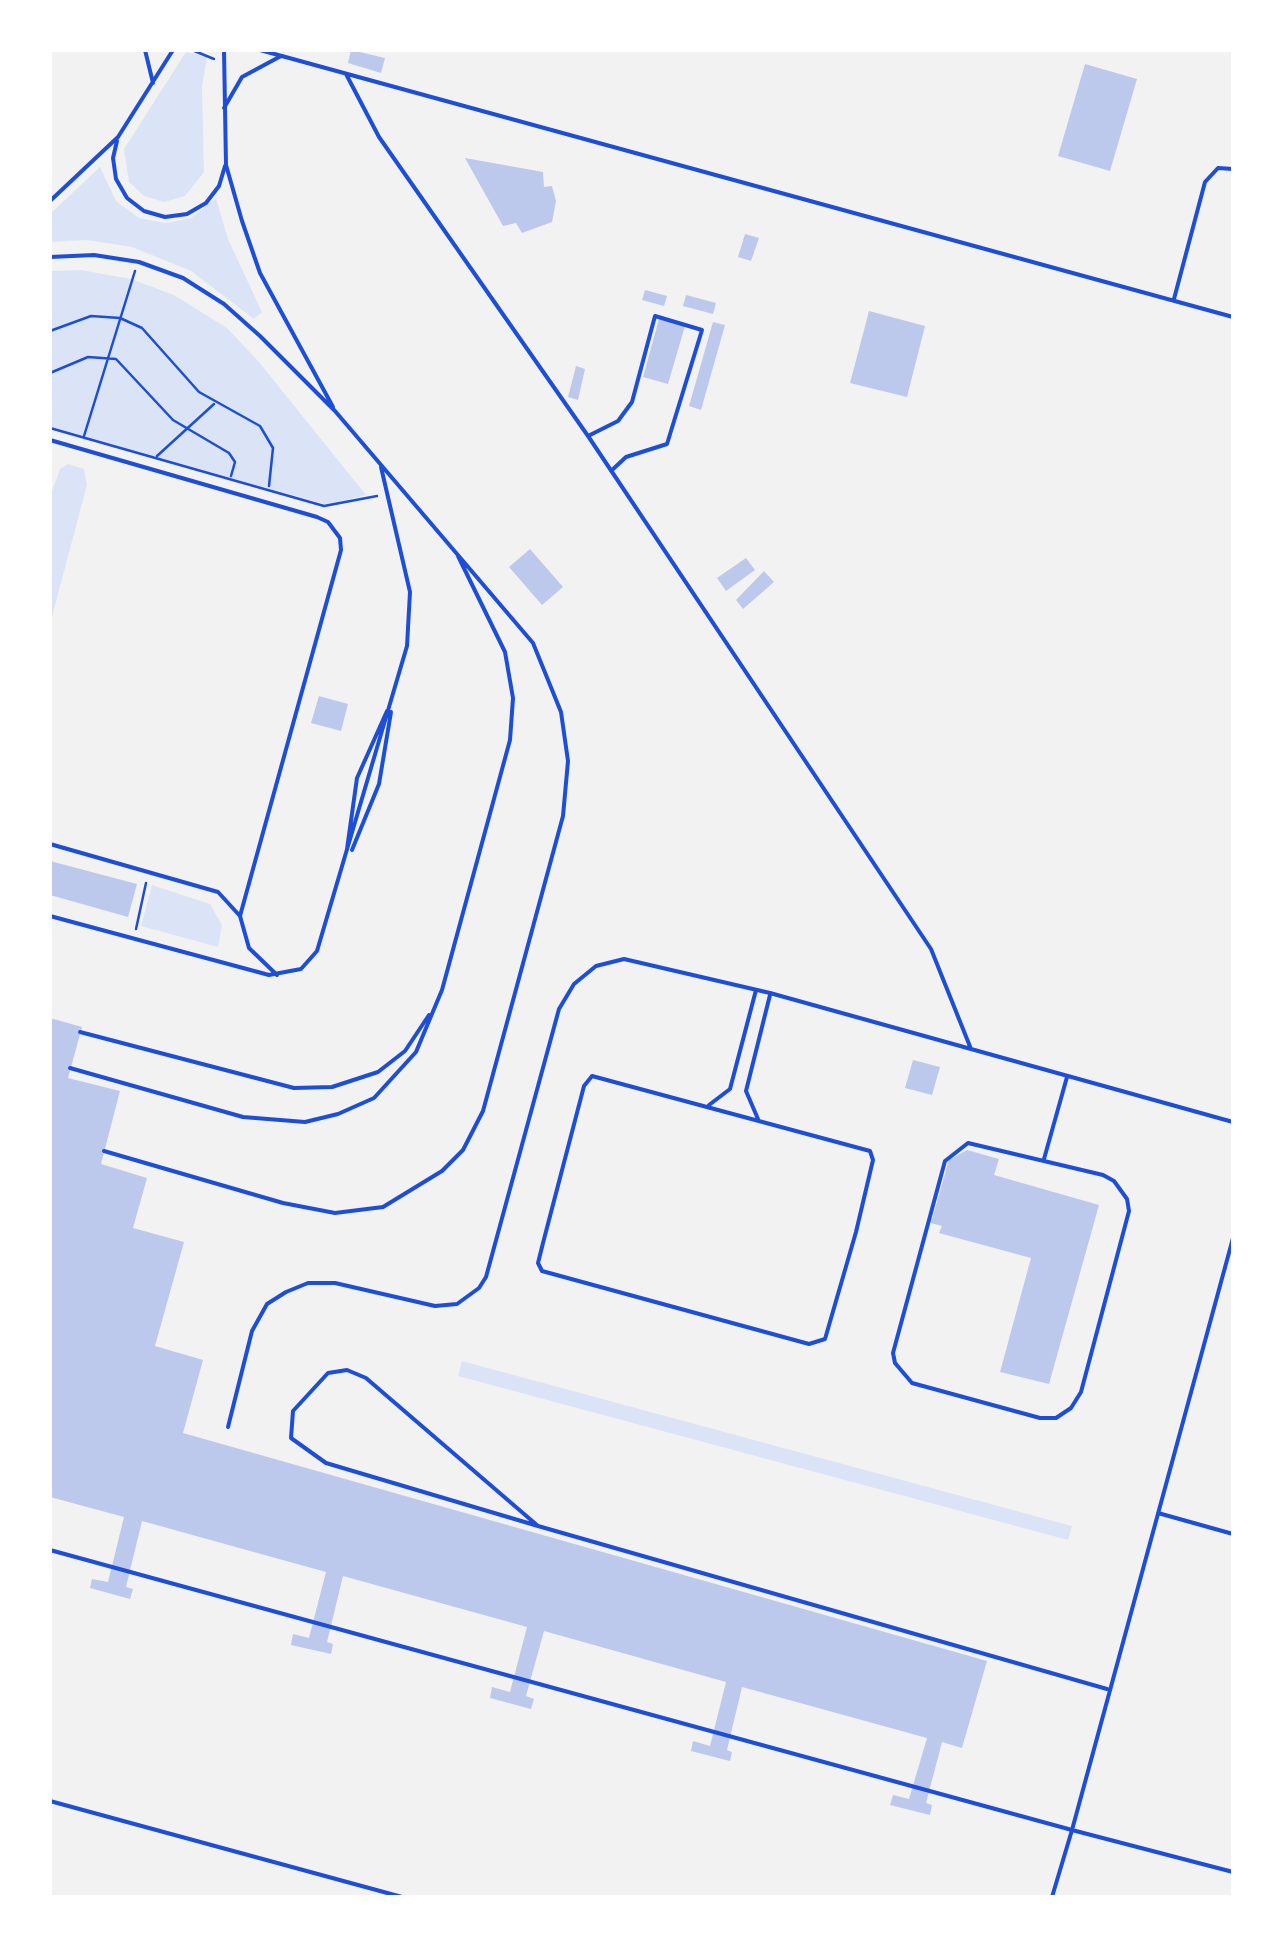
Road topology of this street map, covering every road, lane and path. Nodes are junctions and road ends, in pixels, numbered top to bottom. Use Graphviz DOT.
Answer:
graph roads {
  1 [pos="145,50"];
  2 [pos="173,50"];
  3 [pos="192,50"];
  4 [pos="224,50"];
  5 [pos="260,50"];
  6 [pos="280,56"];
  7 [pos="223,63"];
  8 [pos="346,74"];
  9 [pos="153,84"];
  10 [pos="223,112"];
  11 [pos="118,136"];
  12 [pos="226,165"];
  13 [pos="1233,169"];
  14 [pos="50,201"];
  15 [pos="50,257"];
  16 [pos="138,262"];
  17 [pos="1174,300"];
  18 [pos="1233,317"];
  19 [pos="120,318"];
  20 [pos="50,331"];
  21 [pos="108,356"];
  22 [pos="50,373"];
  23 [pos="215,403"];
  24 [pos="336,411"];
  25 [pos="50,428"];
  26 [pos="185,430"];
  27 [pos="588,436"];
  28 [pos="83,437"];
  29 [pos="50,440"];
  30 [pos="156,457"];
  31 [pos="381,467"];
  32 [pos="611,471"];
  33 [pos="231,478"];
  34 [pos="268,488"];
  35 [pos="385,495"];
  36 [pos="454,549"];
  37 [pos="391,704"];
  38 [pos="50,844"];
  39 [pos="347,859"];
  40 [pos="149,872"];
  41 [pos="50,916"];
  42 [pos="240,916"];
  43 [pos="134,939"];
  44 [pos="278,975"];
  45 [pos="442,990"];
  46 [pos="756,990"];
  47 [pos="770,993"];
  48 [pos="80,1032"];
  49 [pos="971,1050"];
  50 [pos="70,1068"];
  51 [pos="1067,1076"];
  52 [pos="708,1105"];
  53 [pos="758,1119"];
  54 [pos="1233,1122"];
  55 [pos="104,1152"];
  56 [pos="1044,1160"];
  57 [pos="1233,1238"];
  58 [pos="1230,1259"];
  59 [pos="228,1427"];
  60 [pos="1158,1513"];
  61 [pos="538,1526"];
  62 [pos="1233,1534"];
  63 [pos="50,1550"];
  64 [pos="1107,1689"];
  65 [pos="50,1801"];
  66 [pos="1072,1830"];
  67 [pos="1233,1872"];
  68 [pos="402,1897"];
  69 [pos="1052,1897"];
  1 -- 9 [label="lane"];
  2 -- 9 [label="lane"];
  3 -- 7 [label="path"];
  4 -- 7 [label="lane"];
  5 -- 6 [label="lane"];
  6 -- 8 [label="lane"];
  6 -- 10 [label="lane"];
  7 -- 10 [label="lane"];
  8 -- 17 [label="lane"];
  8 -- 27 [label="lane"];
  9 -- 11 [label="lane"];
  10 -- 12 [label="lane"];
  11 -- 12 [label="lane"];
  11 -- 14 [label="lane"];
  12 -- 24 [label="lane"];
  13 -- 17 [label="lane"];
  15 -- 16 [label="lane"];
  16 -- 19 [label="path"];
  16 -- 24 [label="lane"];
  17 -- 18 [label="lane"];
  19 -- 20 [label="path"];
  19 -- 21 [label="path"];
  19 -- 23 [label="path"];
  21 -- 22 [label="path"];
  21 -- 26 [label="path"];
  21 -- 28 [label="path"];
  23 -- 26 [label="path"];
  23 -- 34 [label="path"];
  24 -- 31 [label="lane"];
  25 -- 28 [label="path"];
  26 -- 30 [label="path"];
  26 -- 33 [label="path"];
  27 -- 32 [label="lane"];
  27 -- 32 [label="lane"];
  28 -- 30 [label="path"];
  29 -- 42 [label="lane"];
  30 -- 33 [label="path"];
  31 -- 35 [label="lane"];
  31 -- 36 [label="lane"];
  32 -- 49 [label="lane"];
  33 -- 34 [label="path"];
  34 -- 35 [label="path"];
  35 -- 37 [label="lane"];
  36 -- 45 [label="lane"];
  36 -- 55 [label="lane"];
  37 -- 39 [label="lane"];
  37 -- 39 [label="lane"];
  37 -- 39 [label="lane"];
  38 -- 40 [label="lane"];
  39 -- 44 [label="lane"];
  40 -- 42 [label="lane"];
  40 -- 43 [label="path"];
  41 -- 43 [label="lane"];
  42 -- 44 [label="lane"];
  43 -- 44 [label="lane"];
  45 -- 48 [label="lane"];
  45 -- 50 [label="lane"];
  46 -- 47 [label="lane"];
  46 -- 52 [label="lane"];
  46 -- 59 [label="lane"];
  47 -- 49 [label="lane"];
  47 -- 53 [label="lane"];
  49 -- 51 [label="lane"];
  51 -- 54 [label="lane"];
  51 -- 56 [label="lane"];
  52 -- 53 [label="lane"];
  52 -- 53 [label="lane"];
  56 -- 56 [label="lane"];
  57 -- 58 [label="lane"];
  58 -- 60 [label="lane"];
  60 -- 62 [label="lane"];
  60 -- 64 [label="lane"];
  61 -- 61 [label="lane"];
  61 -- 64 [label="lane"];
  63 -- 66 [label="lane"];
  64 -- 66 [label="lane"];
  65 -- 68 [label="lane"];
  66 -- 67 [label="lane"];
  66 -- 69 [label="lane"];
}
